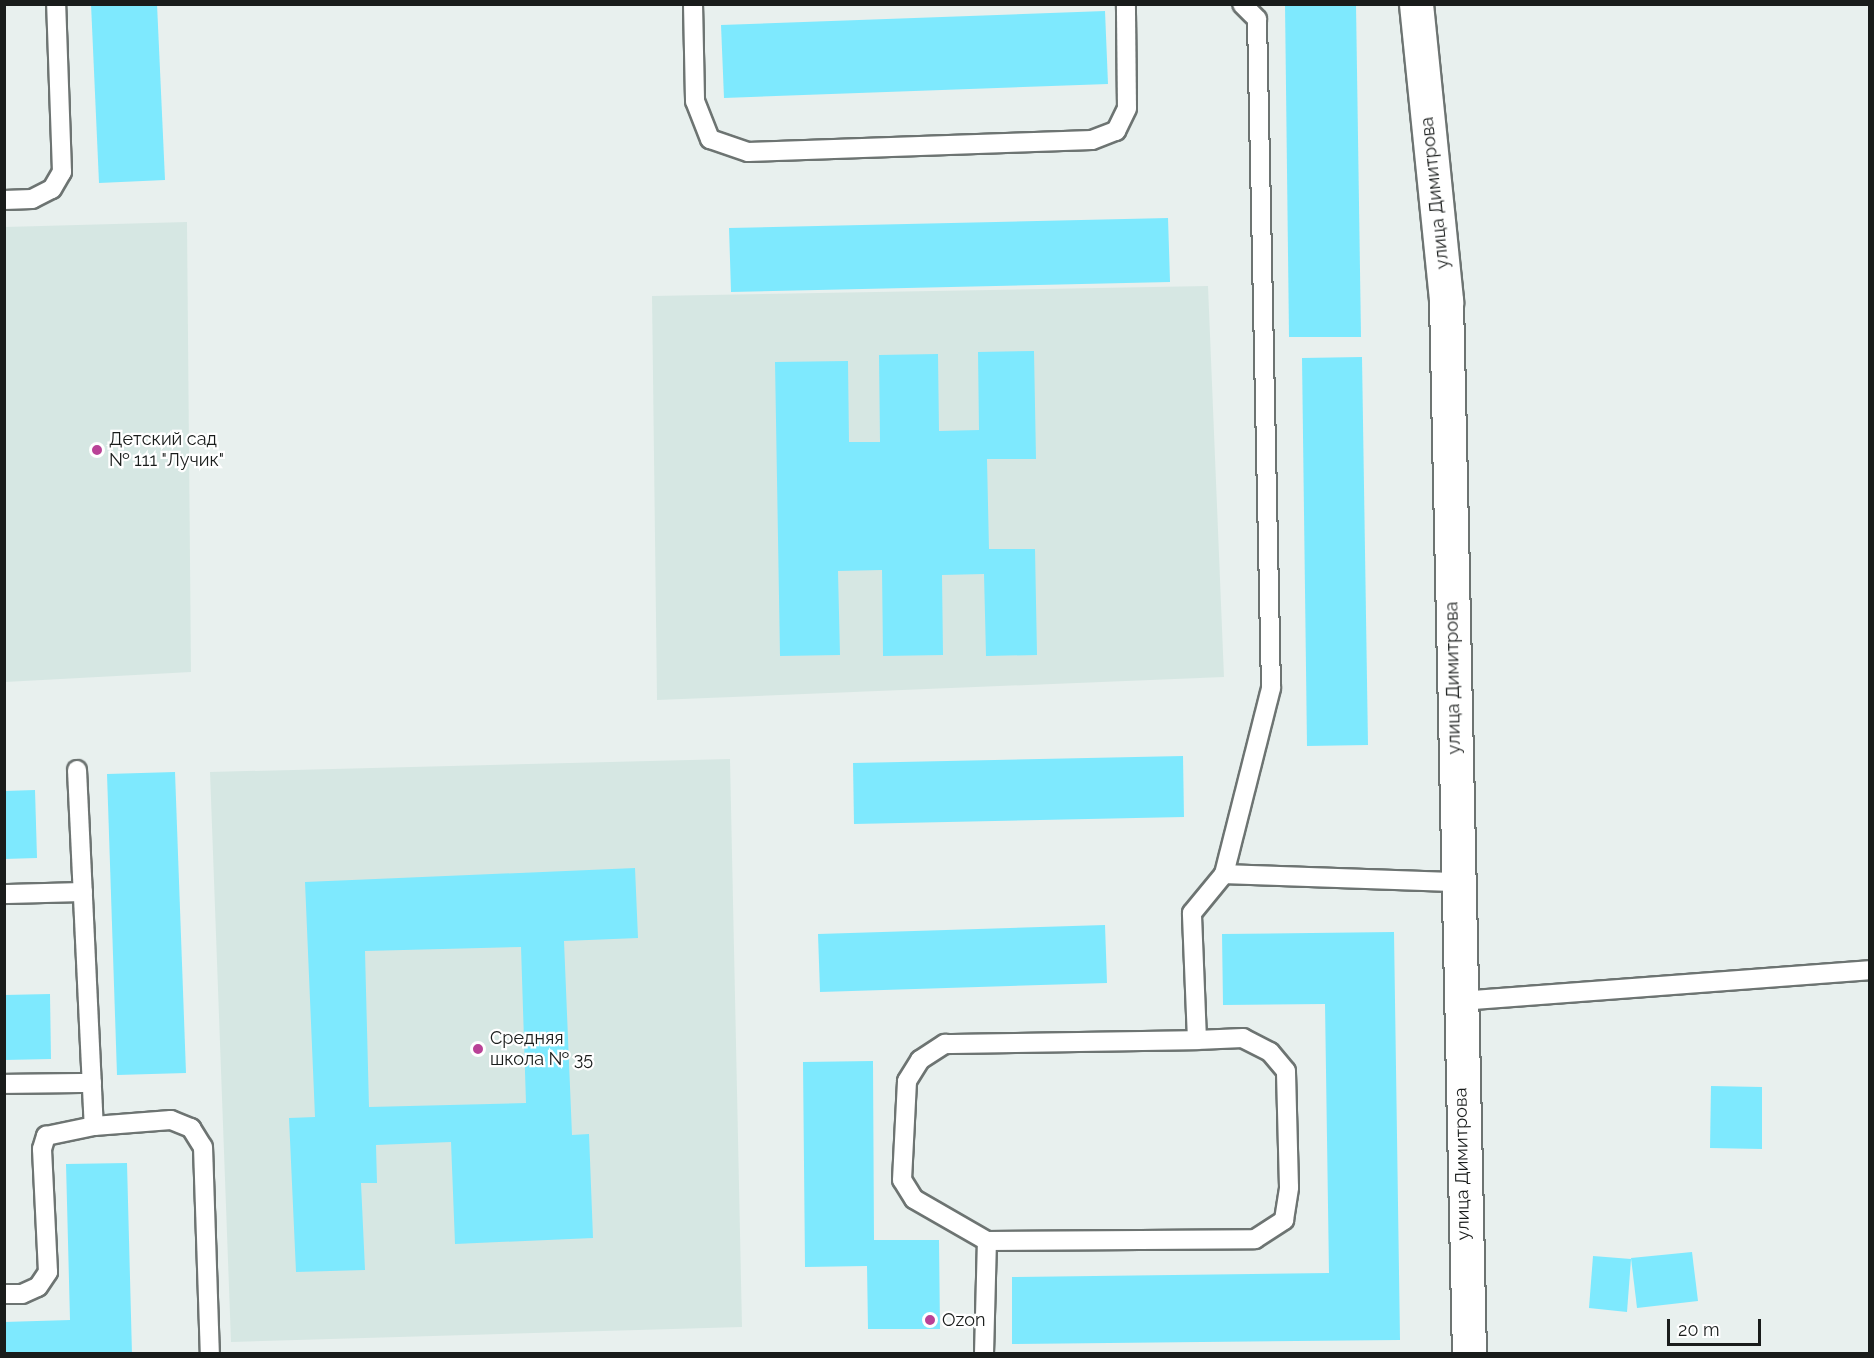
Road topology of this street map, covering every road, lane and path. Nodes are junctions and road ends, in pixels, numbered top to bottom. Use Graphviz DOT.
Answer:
graph roads {
  1 [pos="56,4"];
  2 [pos="693,4"];
  3 [pos="1126,4"];
  4 [pos="1242,4"];
  5 [pos="1416,4"];
  6 [pos="4,200"];
  7 [pos="77,770"];
  8 [pos="1224,874"];
  9 [pos="1458,882"];
  10 [pos="83,892"];
  11 [pos="4,894"];
  12 [pos="1869,970"];
  13 [pos="1459,1001"];
  14 [pos="1197,1040"];
  15 [pos="92,1083"];
  16 [pos="4,1084"];
  17 [pos="94,1126"];
  18 [pos="987,1241"];
  19 [pos="4,1294"];
  20 [pos="210,1353"];
  21 [pos="984,1353"];
  22 [pos="1469,1353"];
  1 -- 6 [label="lane"];
  2 -- 3 [label="lane"];
  4 -- 8 [label="lane"];
  5 -- 9 [label="street, улица Димитрова"];
  7 -- 10 [label="lane"];
  8 -- 9 [label="lane"];
  8 -- 14 [label="lane"];
  9 -- 13 [label="street, улица Димитрова"];
  10 -- 11 [label="lane"];
  10 -- 15 [label="lane"];
  12 -- 13 [label="lane"];
  13 -- 22 [label="street, улица Димитрова"];
  14 -- 18 [label="lane"];
  14 -- 18 [label="lane"];
  15 -- 16 [label="lane"];
  15 -- 17 [label="lane"];
  17 -- 19 [label="lane"];
  17 -- 20 [label="lane"];
  18 -- 21 [label="lane"];
}
